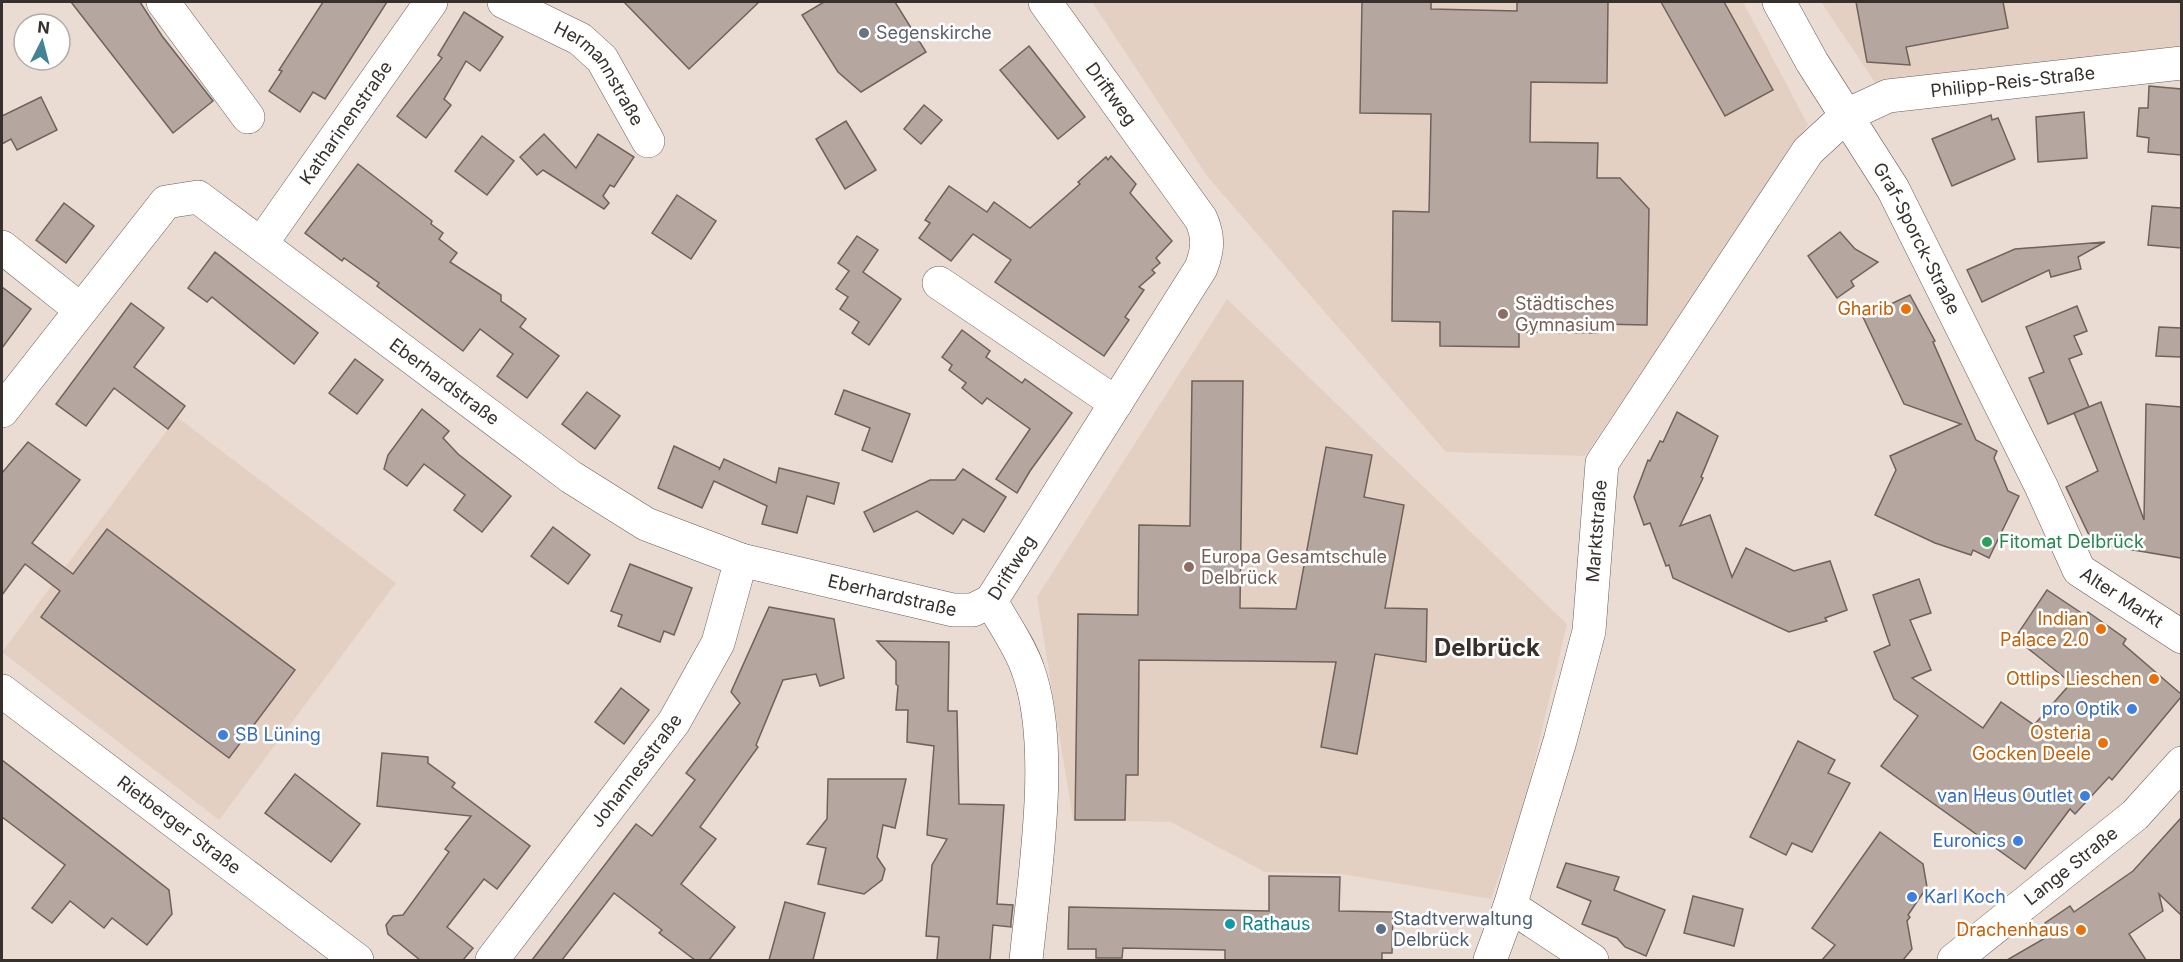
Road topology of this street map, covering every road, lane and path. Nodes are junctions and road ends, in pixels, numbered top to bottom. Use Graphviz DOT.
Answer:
graph roads {
  1 [pos="163,2"];
  2 [pos="431,2"];
  3 [pos="504,2"];
  4 [pos="1045,2"];
  5 [pos="1779,2"];
  6 [pos="2181,63"];
  7 [pos="1847,115"];
  8 [pos="248,117"];
  9 [pos="648,141"];
  10 [pos="261,244"];
  11 [pos="2,247"];
  12 [pos="939,283"];
  13 [pos="81,310"];
  14 [pos="1116,403"];
  15 [pos="2,411"];
  16 [pos="2041,486"];
  17 [pos="741,560"];
  18 [pos="991,601"];
  19 [pos="2181,637"];
  20 [pos="2,691"];
  21 [pos="2181,764"];
  22 [pos="1510,906"];
  23 [pos="357,960"];
  24 [pos="492,960"];
  25 [pos="1026,960"];
  26 [pos="1490,960"];
  27 [pos="1592,960"];
  28 [pos="1954,960"];
  1 -- 8 [label="street"];
  2 -- 10 [label="street, Katharinenstraße"];
  3 -- 9 [label="street, Hermannstraße"];
  4 -- 14 [label="street, Driftweg"];
  5 -- 7 [label="street, Graf-Sporck-Straße"];
  6 -- 7 [label="street, Philipp-Reis-Straße"];
  7 -- 16 [label="street, Graf-Sporck-Straße"];
  7 -- 22 [label="street, Marktstraße"];
  10 -- 13 [label="street, Eberhardstraße"];
  10 -- 17 [label="street, Eberhardstraße"];
  11 -- 13 [label="street"];
  12 -- 14 [label="street"];
  13 -- 15 [label="street, Eberhardstraße"];
  14 -- 18 [label="street, Driftweg"];
  16 -- 19 [label="street, Alter Markt"];
  17 -- 18 [label="street, Eberhardstraße"];
  17 -- 24 [label="street, Johannesstraße"];
  18 -- 25 [label="street, Driftweg"];
  20 -- 23 [label="street, Rietberger Straße"];
  21 -- 28 [label="street, Lange Straße"];
  22 -- 26 [label="street, Marktstraße"];
  22 -- 27 [label="street"];
}
